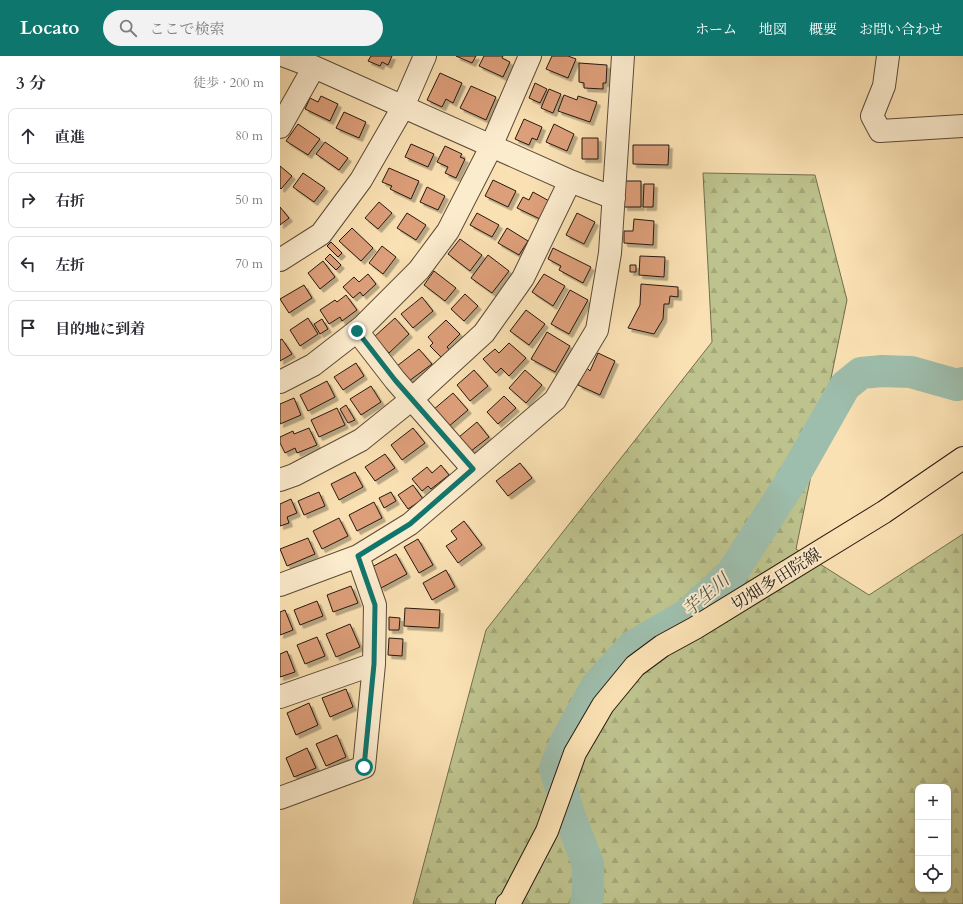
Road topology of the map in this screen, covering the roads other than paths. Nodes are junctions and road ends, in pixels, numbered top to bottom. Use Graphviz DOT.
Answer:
graph roads {
  1 [pos="285,56"];
  2 [pos="425,56"];
  3 [pos="530,56"];
  4 [pos="624,56"];
  5 [pos="888,56"];
  6 [pos="314,67"];
  7 [pos="403,106"];
  8 [pos="963,126"];
  9 [pos="280,127"];
  10 [pos="491,146"];
  11 [pos="570,181"];
  12 [pos="614,198"];
  13 [pos="280,260"];
  14 [pos="357,331"];
  15 [pos="280,382"];
  16 [pos="412,400"];
  17 [pos="963,458"];
  18 [pos="473,469"];
  19 [pos="280,480"];
  20 [pos="358,556"];
  21 [pos="280,585"];
  22 [pos="374,664"];
  23 [pos="280,697"];
  24 [pos="280,798"];
  25 [pos="507,904"];
  1 -- 6 [label="street"];
  2 -- 7 [label="street"];
  3 -- 10 [label="street"];
  4 -- 12 [label="street"];
  5 -- 8 [label="street"];
  6 -- 7 [label="street"];
  6 -- 9 [label="street"];
  7 -- 10 [label="street"];
  7 -- 13 [label="street"];
  10 -- 11 [label="street"];
  10 -- 14 [label="street"];
  11 -- 12 [label="street"];
  11 -- 16 [label="street"];
  12 -- 18 [label="street"];
  14 -- 15 [label="street"];
  14 -- 16 [label="street"];
  16 -- 18 [label="street"];
  16 -- 19 [label="street"];
  17 -- 25 [label="main road, 切畑多田院線"];
  18 -- 20 [label="street"];
  20 -- 21 [label="street"];
  20 -- 22 [label="street"];
  22 -- 23 [label="street"];
  22 -- 24 [label="street"];
}
